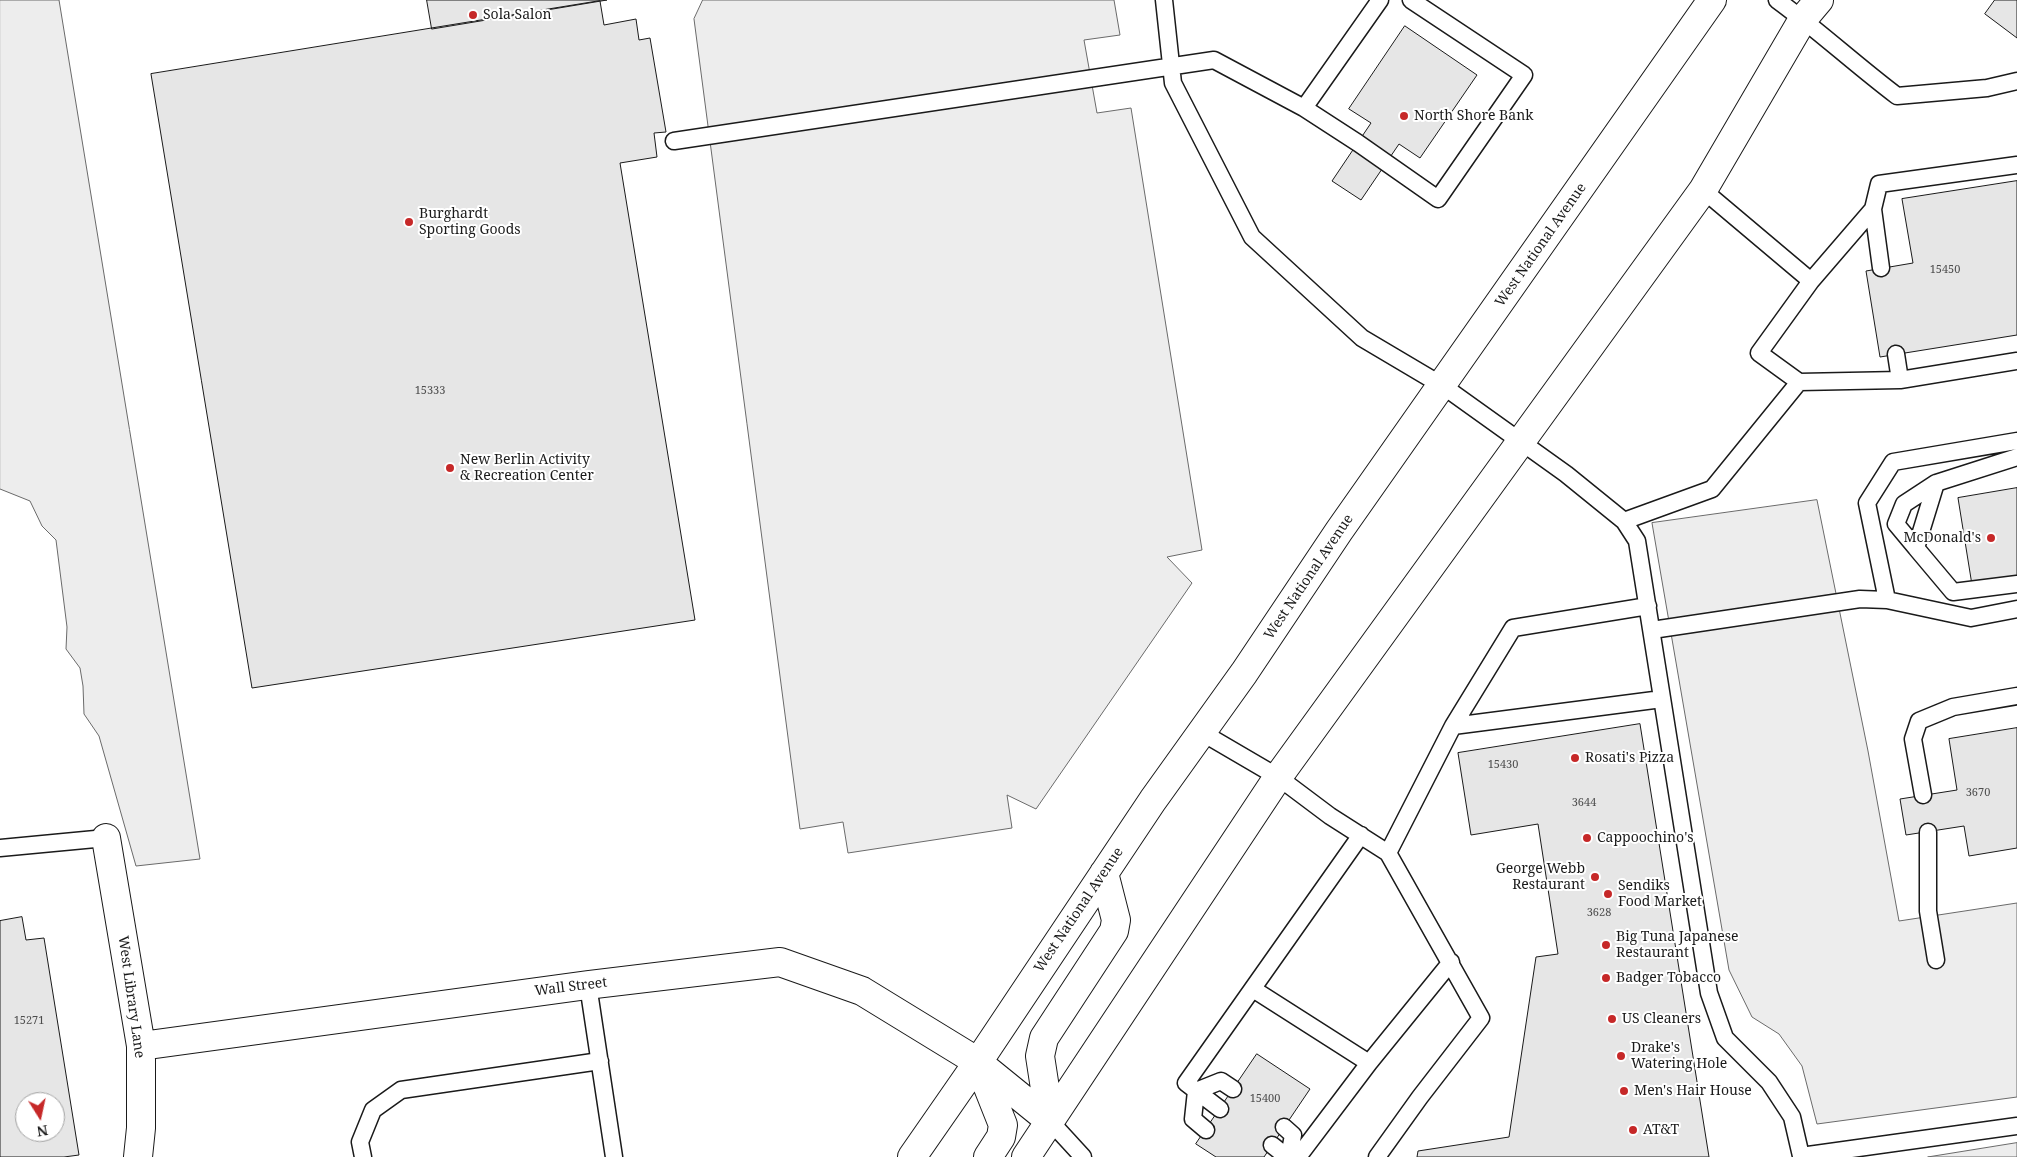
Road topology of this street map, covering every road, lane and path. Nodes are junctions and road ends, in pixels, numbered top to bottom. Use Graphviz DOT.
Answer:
graph roads {
  1 [pos="1164,0"];
  2 [pos="1380,0"];
  3 [pos="1411,0"];
  4 [pos="1712,0"];
  5 [pos="1776,0"];
  6 [pos="1811,10"];
  7 [pos="1171,67"];
  8 [pos="2017,81"];
  9 [pos="1304,108"];
  10 [pos="674,141"];
  11 [pos="2017,165"];
  12 [pos="1703,190"];
  13 [pos="1873,209"];
  14 [pos="1881,268"];
  15 [pos="1811,280"];
  16 [pos="1896,354"];
  17 [pos="2017,361"];
  18 [pos="1900,380"];
  19 [pos="1799,382"];
  20 [pos="1443,386"];
  21 [pos="2017,440"];
  22 [pos="1521,441"];
  23 [pos="2017,457"];
  24 [pos="1936,483"];
  25 [pos="1624,521"];
  26 [pos="1916,548"];
  27 [pos="2017,584"];
  28 [pos="1887,600"];
  29 [pos="1648,606"];
  30 [pos="2017,610"];
  31 [pos="1652,630"];
  32 [pos="2017,696"];
  33 [pos="1662,699"];
  34 [pos="1453,726"];
  35 [pos="1202,732"];
  36 [pos="1278,777"];
  37 [pos="1922,795"];
  38 [pos="1928,832"];
  39 [pos="1361,836"];
  40 [pos="106,838"];
  41 [pos="0,848"];
  42 [pos="1388,853"];
  43 [pos="1104,873"];
  44 [pos="1936,960"];
  45 [pos="1451,962"];
  46 [pos="588,985"];
  47 [pos="1253,989"];
  48 [pos="140,1046"];
  49 [pos="600,1061"];
  50 [pos="978,1062"];
  51 [pos="1369,1063"];
  52 [pos="1233,1089"];
  53 [pos="1196,1091"];
  54 [pos="1220,1109"];
  55 [pos="1050,1121"];
  56 [pos="2017,1126"];
  57 [pos="1284,1127"];
  58 [pos="1206,1130"];
  59 [pos="1272,1145"];
  60 [pos="138,1157"];
  61 [pos="362,1157"];
  62 [pos="614,1157"];
  63 [pos="912,1157"];
  64 [pos="988,1157"];
  65 [pos="1026,1157"];
  66 [pos="1083,1157"];
  67 [pos="1288,1157"];
  68 [pos="1298,1157"];
  69 [pos="1377,1157"];
  70 [pos="1802,1157"];
  1 -- 7 [label="lane"];
  2 -- 9 [label="lane"];
  3 -- 9 [label="lane"];
  4 -- 20 [label="main road, West National Avenue"];
  5 -- 6 [label="lane"];
  6 -- 8 [label="lane"];
  6 -- 12 [label="main road"];
  7 -- 9 [label="lane"];
  7 -- 10 [label="lane"];
  7 -- 20 [label="lane"];
  11 -- 13 [label="lane"];
  12 -- 15 [label="lane"];
  12 -- 22 [label="main road"];
  13 -- 14 [label="lane"];
  13 -- 15 [label="lane"];
  15 -- 19 [label="lane"];
  16 -- 18 [label="lane"];
  17 -- 18 [label="lane"];
  18 -- 19 [label="lane"];
  19 -- 25 [label="lane"];
  20 -- 22 [label="lane"];
  20 -- 35 [label="main road, West National Avenue"];
  21 -- 28 [label="lane"];
  22 -- 25 [label="lane"];
  22 -- 36 [label="main road"];
  23 -- 24 [label="lane"];
  24 -- 26 [label="lane"];
  24 -- 26 [label="lane"];
  25 -- 29 [label="lane"];
  26 -- 27 [label="lane"];
  28 -- 30 [label="lane"];
  28 -- 31 [label="lane"];
  29 -- 31 [label="lane"];
  29 -- 34 [label="lane"];
  31 -- 33 [label="lane"];
  32 -- 37 [label="lane"];
  33 -- 34 [label="lane"];
  33 -- 70 [label="lane"];
  34 -- 42 [label="lane"];
  35 -- 36 [label="lane"];
  35 -- 43 [label="main road, West National Avenue"];
  36 -- 39 [label="lane"];
  36 -- 55 [label="main road"];
  38 -- 44 [label="lane"];
  39 -- 42 [label="lane"];
  39 -- 47 [label="lane"];
  40 -- 41 [label="lane"];
  40 -- 48 [label="main road, West Library Lane"];
  42 -- 45 [label="lane"];
  43 -- 50 [label="main road, West National Avenue"];
  43 -- 55 [label="main road"];
  45 -- 51 [label="lane"];
  45 -- 69 [label="lane"];
  46 -- 48 [label="main road, Wall Street"];
  46 -- 49 [label="lane"];
  46 -- 50 [label="main road, Wall Street"];
  47 -- 51 [label="lane"];
  47 -- 53 [label="lane"];
  48 -- 60 [label="main road, West Library Lane"];
  49 -- 61 [label="lane"];
  49 -- 62 [label="lane"];
  50 -- 55 [label="main road, Wall Street"];
  50 -- 63 [label="main road, West National Avenue"];
  50 -- 64 [label="main road"];
  51 -- 68 [label="lane"];
  52 -- 53 [label="lane"];
  53 -- 54 [label="lane"];
  53 -- 58 [label="lane"];
  55 -- 65 [label="main road"];
  55 -- 66 [label="lane"];
  56 -- 70 [label="lane"];
  57 -- 67 [label="lane"];
  59 -- 67 [label="lane"];
}
